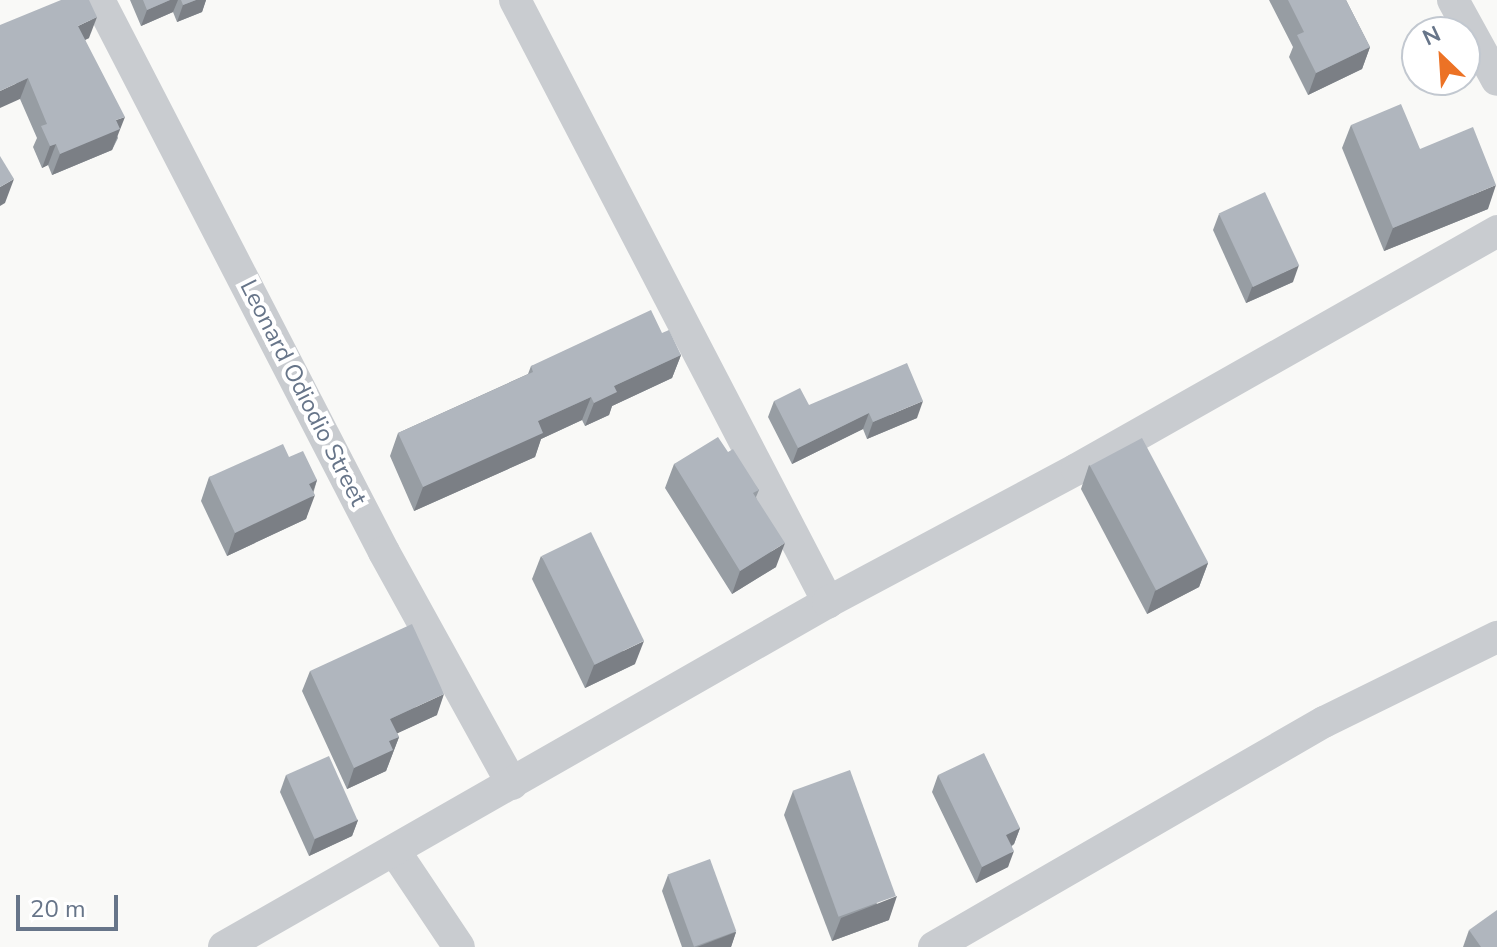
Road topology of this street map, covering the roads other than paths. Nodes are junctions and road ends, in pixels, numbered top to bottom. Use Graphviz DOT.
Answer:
graph roads {
  1 [pos="99,0"];
  2 [pos="515,0"];
  3 [pos="1453,0"];
  4 [pos="1497,80"];
  5 [pos="1497,231"];
  6 [pos="828,602"];
  7 [pos="1497,637"];
  8 [pos="512,784"];
  9 [pos="396,853"];
  10 [pos="224,947"];
  11 [pos="459,947"];
  12 [pos="934,947"];
  1 -- 8 [label="street, Leonard Odiodio Street"];
  2 -- 6 [label="street"];
  3 -- 4 [label="street"];
  5 -- 6 [label="street"];
  6 -- 8 [label="street"];
  7 -- 12 [label="street"];
  8 -- 9 [label="street"];
  9 -- 10 [label="street"];
  9 -- 11 [label="street"];
}
